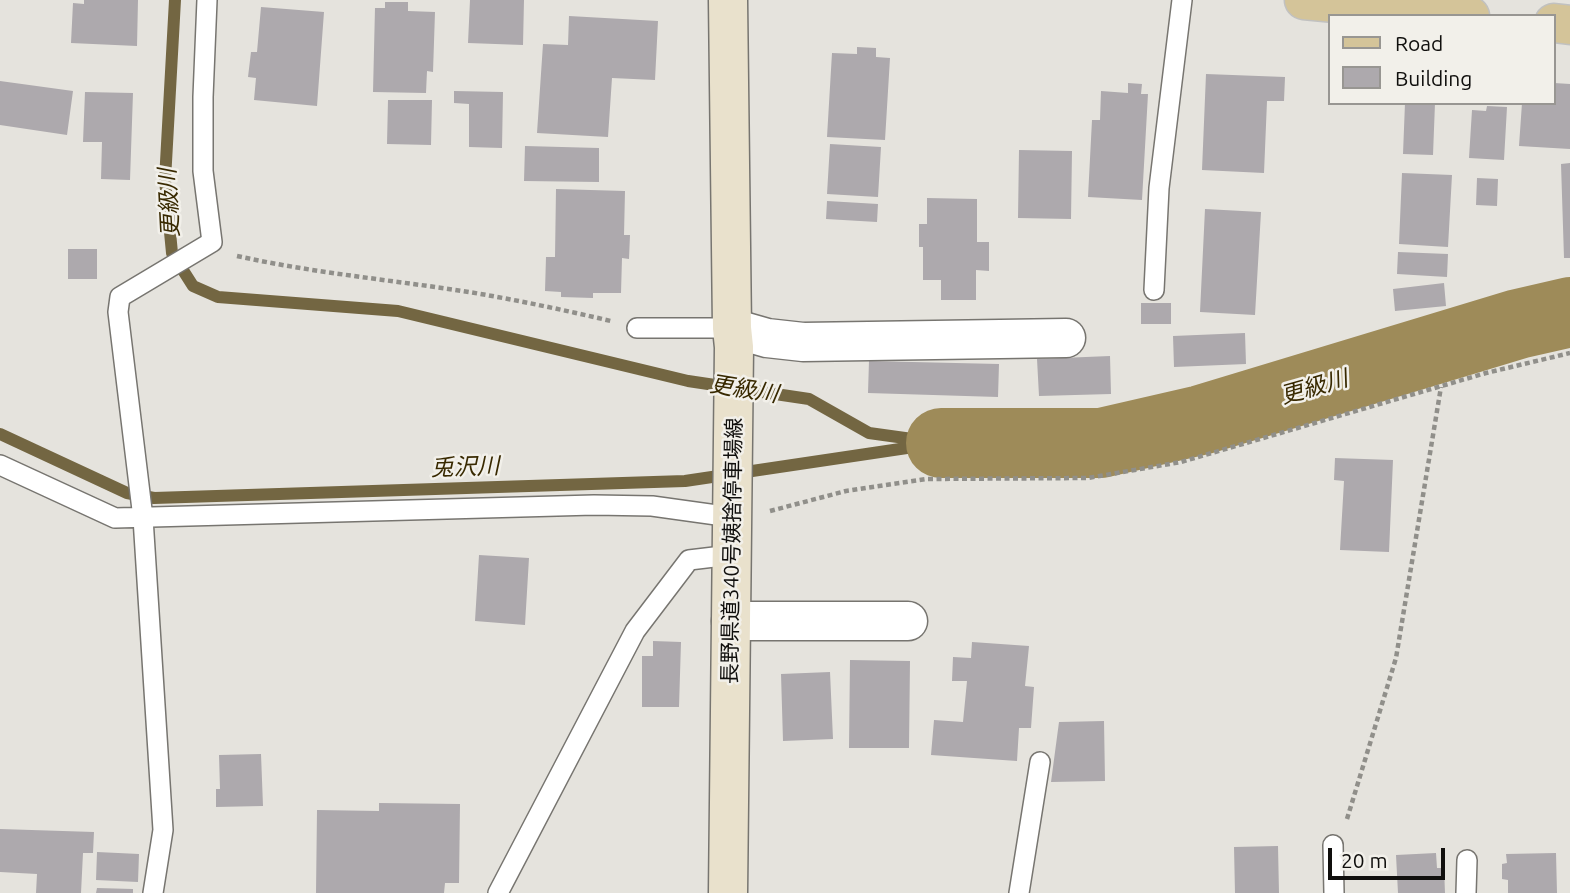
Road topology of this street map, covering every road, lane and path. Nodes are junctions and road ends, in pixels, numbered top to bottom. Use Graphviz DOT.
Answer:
graph roads {
  1 [pos="207,0"];
  2 [pos="728,0"];
  3 [pos="1182,0"];
  4 [pos="1304,0"];
  5 [pos="1450,14"];
  6 [pos="208,245"];
  7 [pos="1154,290"];
  8 [pos="637,328"];
  9 [pos="733,338"];
  10 [pos="1066,338"];
  11 [pos="1570,353"];
  12 [pos="1441,387"];
  13 [pos="0,465"];
  14 [pos="731,510"];
  15 [pos="142,513"];
  16 [pos="731,555"];
  17 [pos="731,621"];
  18 [pos="908,621"];
  19 [pos="1040,762"];
  20 [pos="1333,845"];
  21 [pos="1467,860"];
  22 [pos="153,893"];
  23 [pos="498,893"];
  24 [pos="728,893"];
  25 [pos="1019,893"];
  26 [pos="1334,893"];
  27 [pos="1466,893"];
  1 -- 6 [label="lane"];
  2 -- 9 [label="main road, 長野県道340号姨捨停車場線"];
  3 -- 7 [label="lane"];
  4 -- 5 [label="main road"];
  6 -- 8 [label="path"];
  6 -- 15 [label="lane"];
  8 -- 9 [label="lane"];
  9 -- 10 [label="street"];
  9 -- 14 [label="main road, 長野県道340号姨捨停車場線"];
  11 -- 12 [label="path"];
  12 -- 14 [label="path"];
  12 -- 20 [label="path"];
  13 -- 15 [label="lane"];
  14 -- 15 [label="lane"];
  14 -- 16 [label="main road, 長野県道340号姨捨停車場線"];
  15 -- 22 [label="lane"];
  16 -- 17 [label="main road, 長野県道340号姨捨停車場線"];
  16 -- 23 [label="lane"];
  17 -- 18 [label="street"];
  17 -- 24 [label="main road, 長野県道340号姨捨停車場線"];
  19 -- 25 [label="lane"];
  20 -- 26 [label="lane"];
  21 -- 27 [label="lane"];
}
